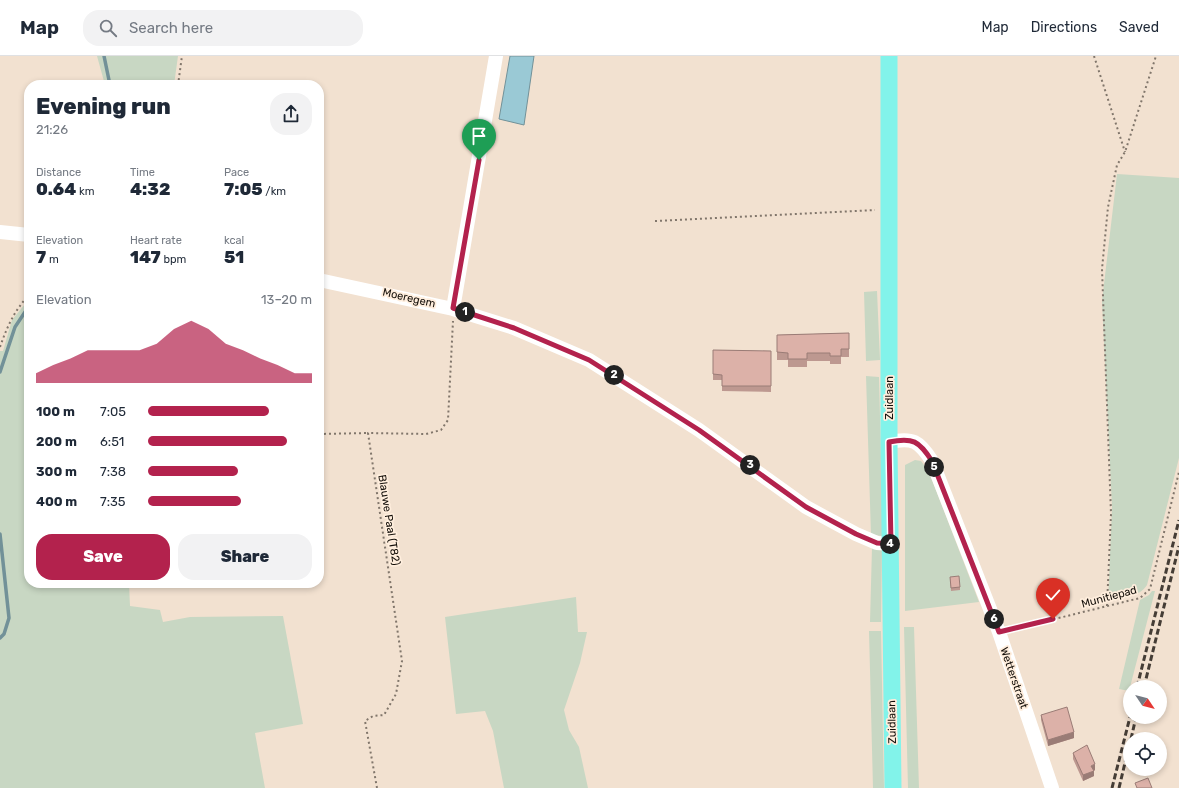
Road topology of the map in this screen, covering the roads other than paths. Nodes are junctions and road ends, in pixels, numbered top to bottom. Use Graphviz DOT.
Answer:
graph roads {
  1 [pos="496,56"];
  2 [pos="889,56"];
  3 [pos="0,232"];
  4 [pos="24,234"];
  5 [pos="324,281"];
  6 [pos="453,308"];
  7 [pos="889,442"];
  8 [pos="891,544"];
  9 [pos="893,788"];
  10 [pos="1052,788"];
  1 -- 6 [label="street"];
  2 -- 7 [label="main road, Zuidlaan"];
  3 -- 4 [label="street"];
  5 -- 6 [label="street, Moeregem"];
  6 -- 8 [label="street, Moeregem"];
  7 -- 8 [label="main road, Zuidlaan"];
  7 -- 10 [label="street, Wetterstraat"];
  8 -- 9 [label="main road, Zuidlaan"];
}
